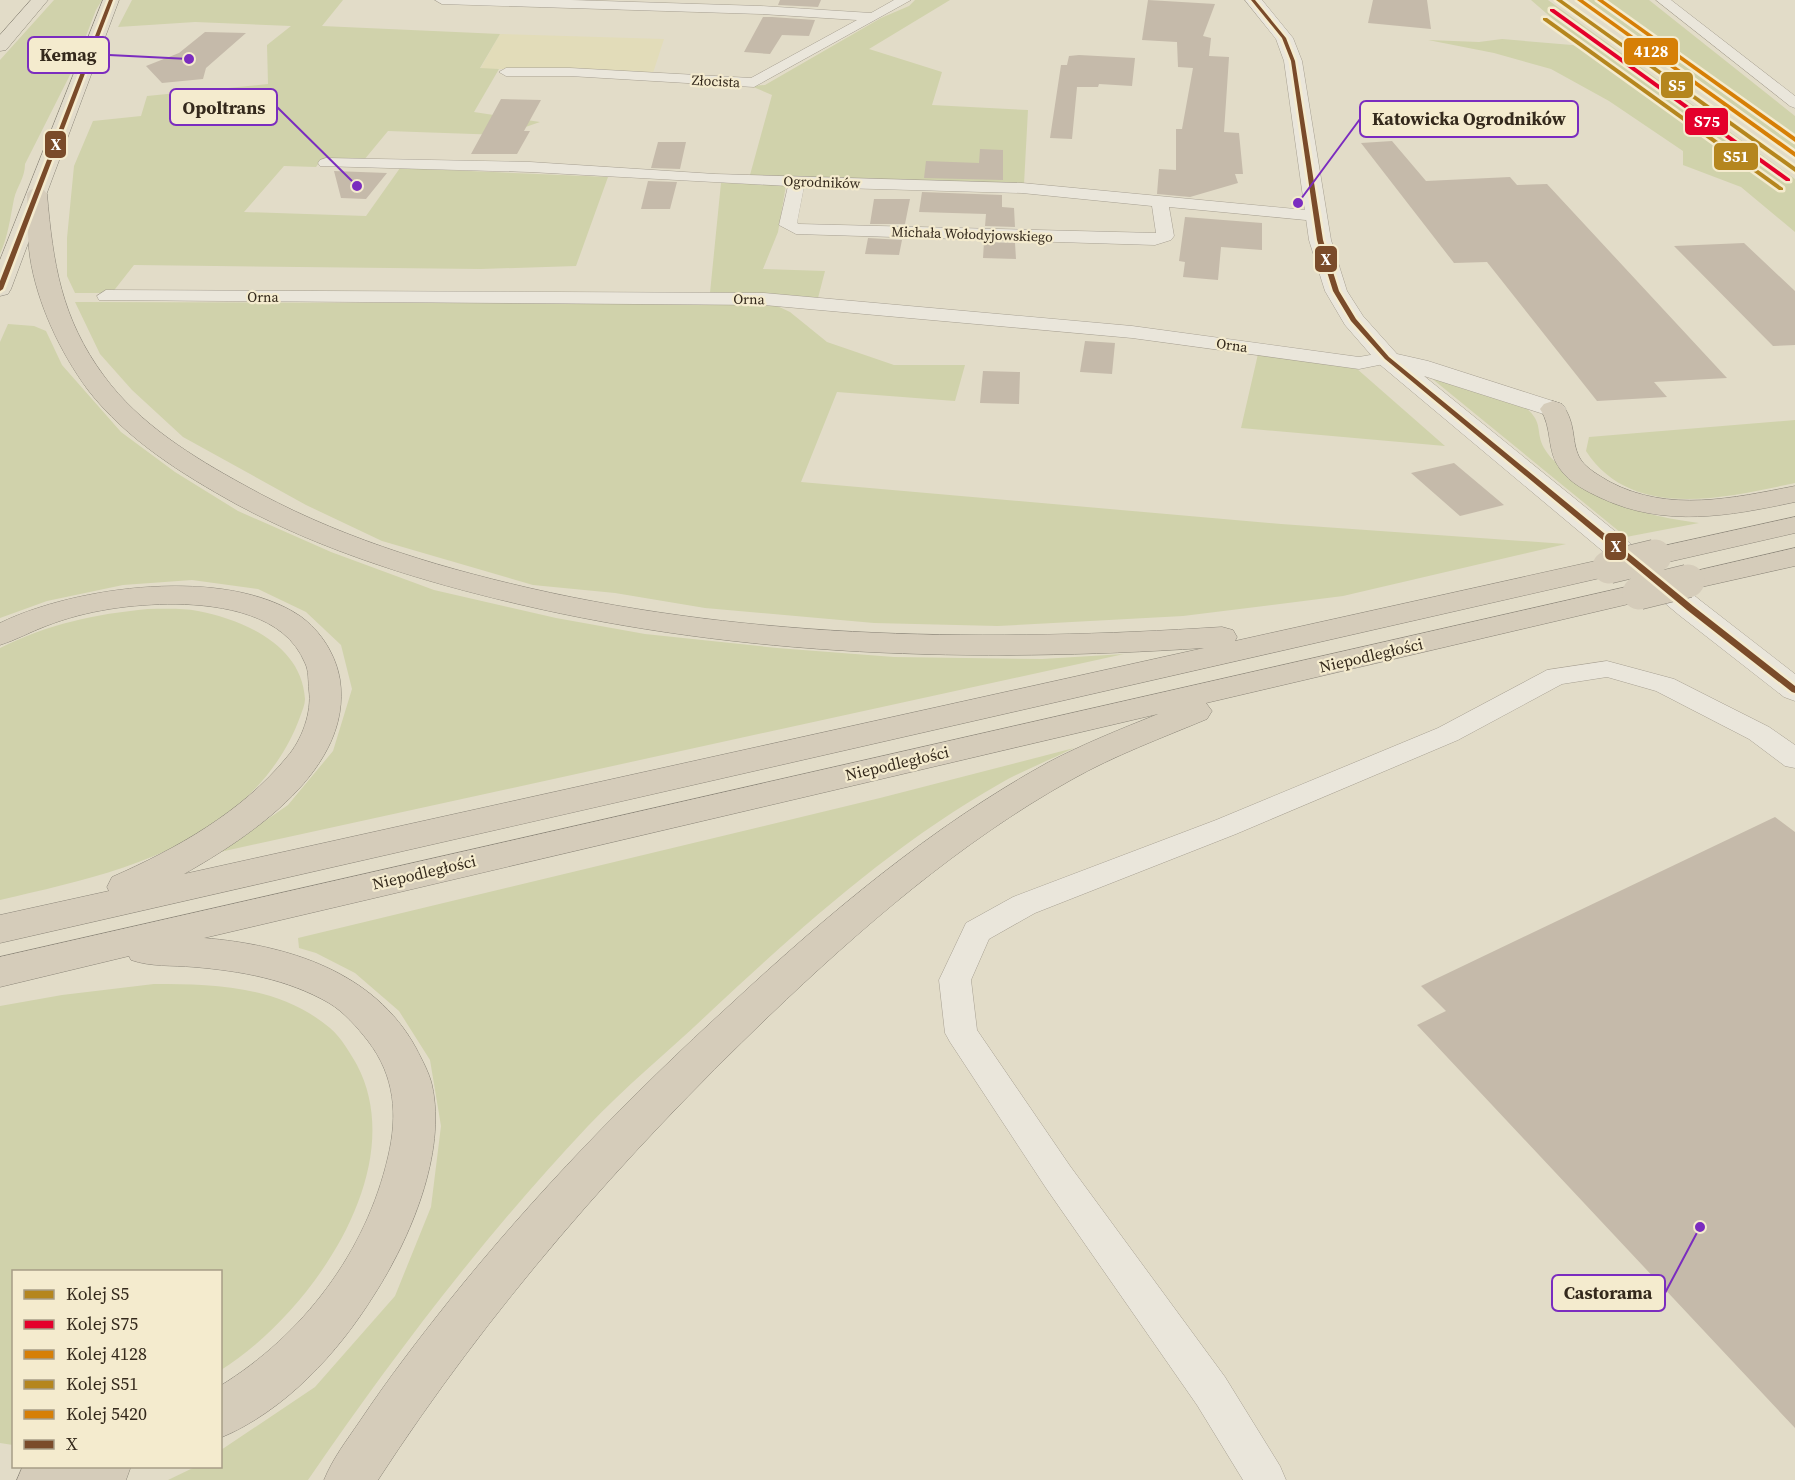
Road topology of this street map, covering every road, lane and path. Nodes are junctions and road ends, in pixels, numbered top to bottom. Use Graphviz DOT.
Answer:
graph roads {
  1 [pos="40,0"];
  2 [pos="111,0"];
  3 [pos="442,0"];
  4 [pos="904,0"];
  5 [pos="1253,0"];
  6 [pos="1663,0"];
  7 [pos="872,17"];
  8 [pos="0,46"];
  9 [pos="506,72"];
  10 [pos="1795,104"];
  11 [pos="326,163"];
  12 [pos="797,181"];
  13 [pos="37,194"];
  14 [pos="1160,201"];
  15 [pos="1316,216"];
  16 [pos="0,289"];
  17 [pos="106,297"];
  18 [pos="1387,358"];
  19 [pos="1553,409"];
  20 [pos="1795,494"];
  21 [pos="1795,525"];
  22 [pos="1795,557"];
  23 [pos="1343,627"];
  24 [pos="0,635"];
  25 [pos="1272,678"];
  26 [pos="1795,690"];
  27 [pos="1795,759"];
  28 [pos="57,916"];
  29 [pos="0,929"];
  30 [pos="100,949"];
  31 [pos="0,972"];
  32 [pos="222,1413"];
  33 [pos="102,1468"];
  34 [pos="1266,1479"];
  35 [pos="42,1480"];
  36 [pos="349,1480"];
  1 -- 8 [label="main road"];
  2 -- 13 [label="main road"];
  3 -- 7 [label="street"];
  4 -- 7 [label="street, Złocista"];
  5 -- 15 [label="street"];
  6 -- 10 [label="street"];
  7 -- 9 [label="street, Złocista"];
  11 -- 12 [label="street, Ogrodników"];
  12 -- 14 [label="street, Ogrodników"];
  12 -- 14 [label="street, Michała Wołodyjowskiego"];
  13 -- 16 [label="main road"];
  13 -- 23 [label="highway"];
  14 -- 15 [label="street, Ogrodników"];
  15 -- 18 [label="street"];
  17 -- 18 [label="street, Orna"];
  18 -- 19 [label="street"];
  18 -- 26 [label="street"];
  19 -- 20 [label="highway"];
  21 -- 23 [label="highway, Niepodległości, bridge"];
  22 -- 25 [label="highway, Niepodległości, bridge"];
  23 -- 28 [label="highway, Niepodległości"];
  24 -- 28 [label="highway"];
  25 -- 30 [label="highway, Niepodległości"];
  25 -- 36 [label="highway"];
  27 -- 34 [label="street"];
  28 -- 29 [label="highway, Niepodległości"];
  30 -- 31 [label="highway, Niepodległości"];
  30 -- 32 [label="highway"];
  33 -- 35 [label="highway"];
}
